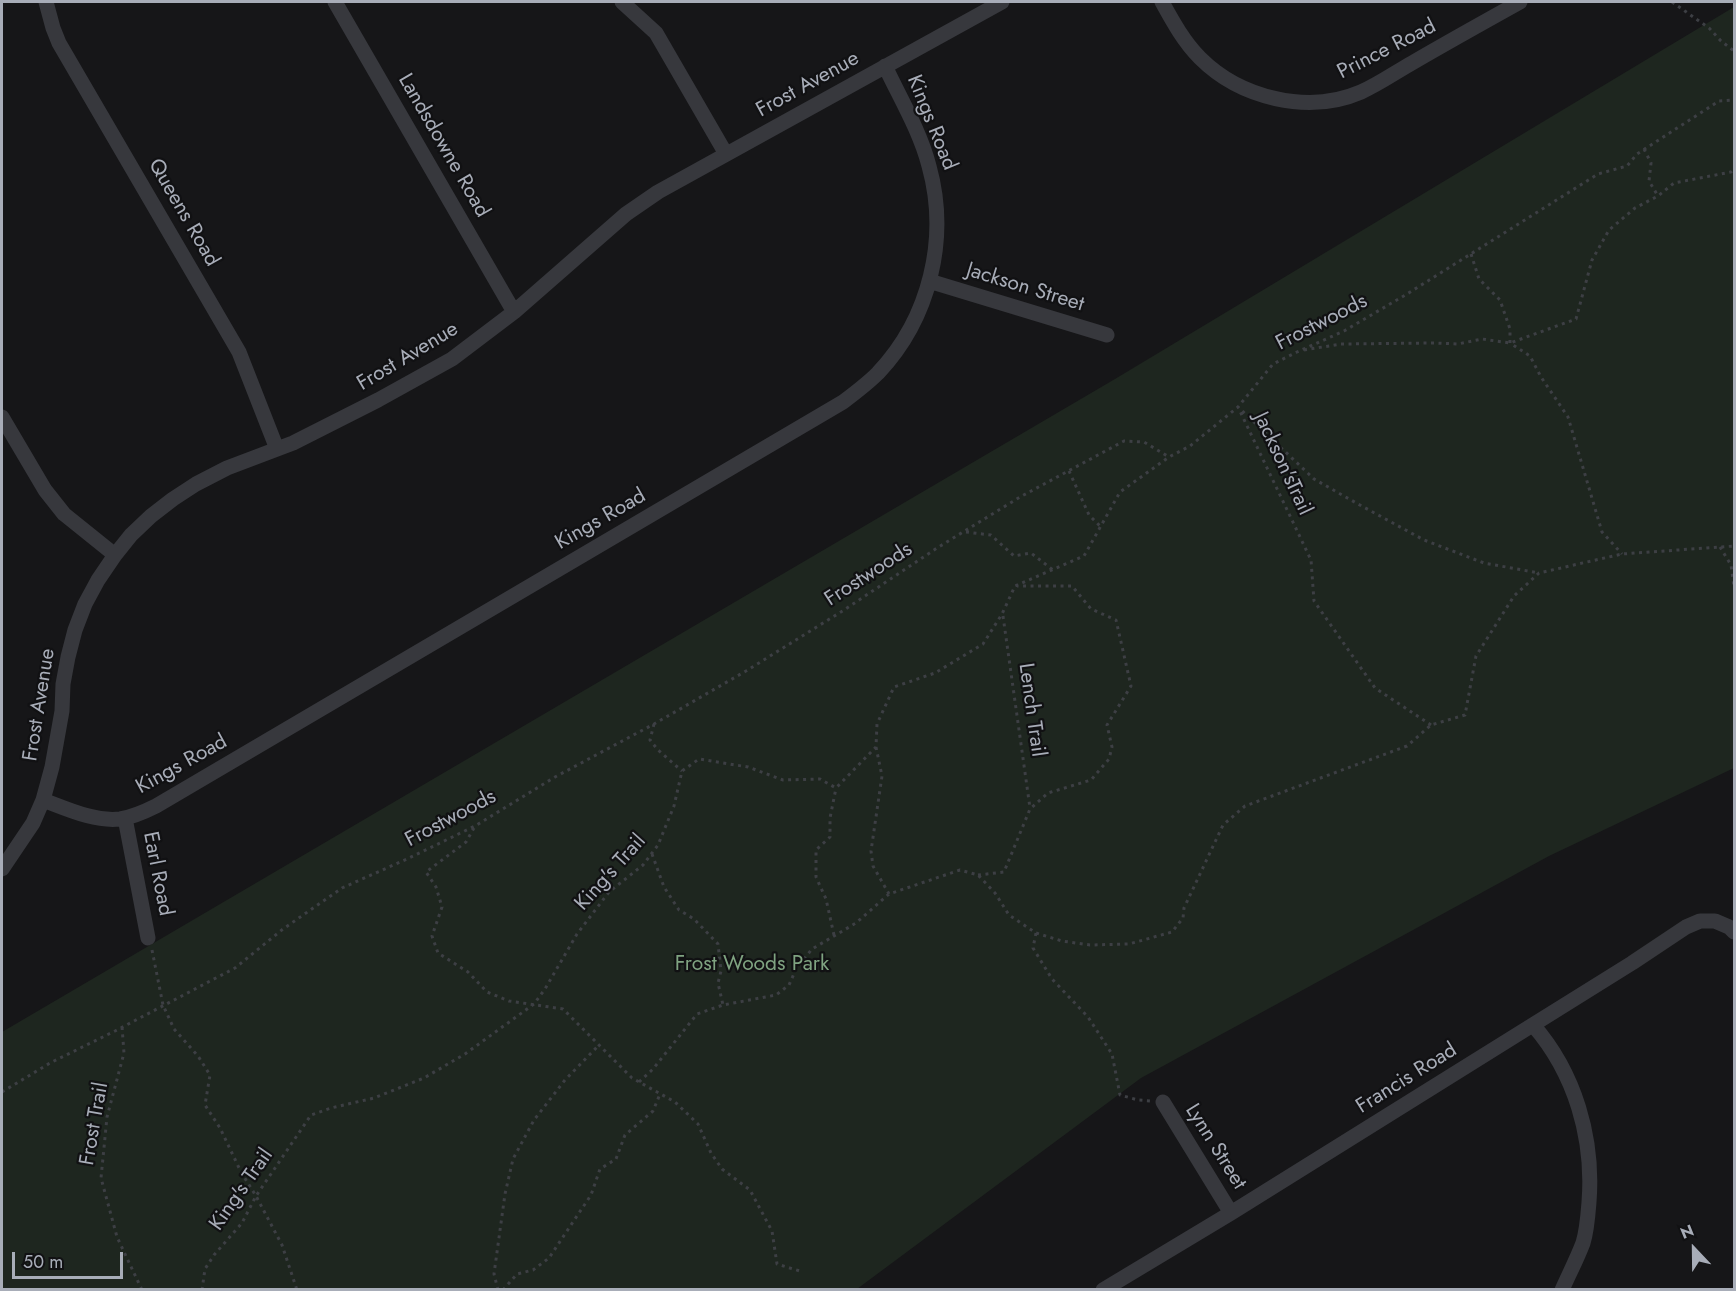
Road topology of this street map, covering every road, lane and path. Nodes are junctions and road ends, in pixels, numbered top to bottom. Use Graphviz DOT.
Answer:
graph roads {
  1 [pos="46,2"];
  2 [pos="334,2"];
  3 [pos="622,2"];
  4 [pos="1002,2"];
  5 [pos="1162,2"];
  6 [pos="1520,2"];
  7 [pos="1672,2"];
  8 [pos="1734,51"];
  9 [pos="885,66"];
  10 [pos="1734,100"];
  11 [pos="1644,149"];
  12 [pos="726,154"];
  13 [pos="1734,169"];
  14 [pos="1658,196"];
  15 [pos="1471,254"];
  16 [pos="930,281"];
  17 [pos="514,312"];
  18 [pos="1107,335"];
  19 [pos="1510,344"];
  20 [pos="1297,352"];
  21 [pos="1238,407"];
  22 [pos="2,417"];
  23 [pos="277,449"];
  24 [pos="1169,457"];
  25 [pos="1069,471"];
  26 [pos="1101,527"];
  27 [pos="964,531"];
  28 [pos="1734,546"];
  29 [pos="1719,547"];
  30 [pos="1622,554"];
  31 [pos="114,555"];
  32 [pos="1053,570"];
  33 [pos="1539,573"];
  34 [pos="1015,585"];
  35 [pos="1734,587"];
  36 [pos="1002,614"];
  37 [pos="654,724"];
  38 [pos="1431,725"];
  39 [pos="876,747"];
  40 [pos="682,771"];
  41 [pos="836,788"];
  42 [pos="44,800"];
  43 [pos="1030,809"];
  44 [pos="125,818"];
  45 [pos="476,826"];
  46 [pos="652,854"];
  47 [pos="2,869"];
  48 [pos="978,875"];
  49 [pos="889,894"];
  50 [pos="1734,932"];
  51 [pos="1036,933"];
  52 [pos="834,936"];
  53 [pos="148,938"];
  54 [pos="534,1004"];
  55 [pos="163,1005"];
  56 [pos="723,1005"];
  57 [pos="1533,1025"];
  58 [pos="122,1027"];
  59 [pos="598,1045"];
  60 [pos="639,1082"];
  61 [pos="2,1092"];
  62 [pos="660,1094"];
  63 [pos="1163,1102"];
  64 [pos="256,1196"];
  65 [pos="1231,1213"];
  66 [pos="803,1272"];
  67 [pos="142,1290"];
  68 [pos="202,1290"];
  69 [pos="297,1290"];
  70 [pos="498,1290"];
  71 [pos="503,1290"];
  72 [pos="1103,1290"];
  73 [pos="1562,1290"];
  1 -- 23 [label="street, Queens Road"];
  2 -- 17 [label="street, Landsdowne Road"];
  3 -- 12 [label="street"];
  4 -- 9 [label="street, Frost Avenue"];
  5 -- 6 [label="street, Prince Road"];
  7 -- 8 [label="path"];
  9 -- 12 [label="street, Frost Avenue"];
  9 -- 16 [label="street, Kings Road"];
  10 -- 11 [label="path, Frostwoods"];
  11 -- 14 [label="path"];
  11 -- 15 [label="path, Frostwoods"];
  12 -- 17 [label="street, Frost Avenue"];
  13 -- 14 [label="path"];
  14 -- 19 [label="path"];
  15 -- 19 [label="path"];
  15 -- 20 [label="path, Frostwoods"];
  16 -- 18 [label="street, Jackson Street"];
  16 -- 44 [label="street, Kings Road"];
  17 -- 23 [label="street, Frost Avenue"];
  19 -- 20 [label="path"];
  19 -- 30 [label="path"];
  20 -- 21 [label="path, Frostwoods"];
  21 -- 24 [label="path, Frostwoods"];
  21 -- 33 [label="path, Jackson'sTrail"];
  21 -- 38 [label="path, Jackson'sTrail"];
  22 -- 31 [label="street"];
  23 -- 31 [label="street, Frost Avenue"];
  24 -- 25 [label="path, Frostwoods"];
  24 -- 26 [label="path"];
  25 -- 26 [label="path"];
  25 -- 27 [label="path, Frostwoods"];
  26 -- 32 [label="path"];
  27 -- 32 [label="path"];
  27 -- 37 [label="path, Frostwoods"];
  28 -- 29 [label="path"];
  29 -- 30 [label="path"];
  29 -- 35 [label="path"];
  30 -- 33 [label="path"];
  31 -- 42 [label="street, Frost Avenue"];
  32 -- 34 [label="path"];
  33 -- 38 [label="path"];
  34 -- 36 [label="path"];
  34 -- 43 [label="path"];
  36 -- 39 [label="path"];
  36 -- 43 [label="path, Lench Trail"];
  37 -- 40 [label="path"];
  37 -- 45 [label="path, Frostwoods"];
  38 -- 51 [label="path"];
  39 -- 41 [label="path"];
  39 -- 49 [label="path"];
  40 -- 41 [label="path"];
  40 -- 46 [label="path, King's Trail"];
  41 -- 52 [label="path"];
  42 -- 44 [label="street, Kings Road"];
  42 -- 47 [label="street, Frost Avenue"];
  43 -- 48 [label="path"];
  44 -- 53 [label="street, Earl Road"];
  45 -- 54 [label="path"];
  45 -- 55 [label="path, Frostwoods"];
  46 -- 54 [label="path, King's Trail"];
  46 -- 56 [label="path"];
  48 -- 49 [label="path"];
  48 -- 51 [label="path"];
  49 -- 52 [label="path"];
  50 -- 57 [label="street, Francis Road"];
  51 -- 63 [label="path"];
  52 -- 56 [label="path"];
  53 -- 55 [label="path"];
  54 -- 59 [label="path"];
  54 -- 64 [label="path, King's Trail"];
  55 -- 58 [label="path, Frostwoods"];
  55 -- 64 [label="path"];
  56 -- 60 [label="path"];
  57 -- 65 [label="street, Francis Road"];
  57 -- 73 [label="street"];
  58 -- 61 [label="path, Frostwoods"];
  58 -- 67 [label="path, Frost Trail"];
  59 -- 60 [label="path"];
  59 -- 70 [label="path"];
  60 -- 62 [label="path"];
  62 -- 66 [label="path"];
  62 -- 71 [label="path"];
  63 -- 65 [label="street, Lynn Street"];
  64 -- 68 [label="path, King's Trail"];
  64 -- 69 [label="path"];
  65 -- 72 [label="street, Francis Road"];
}
